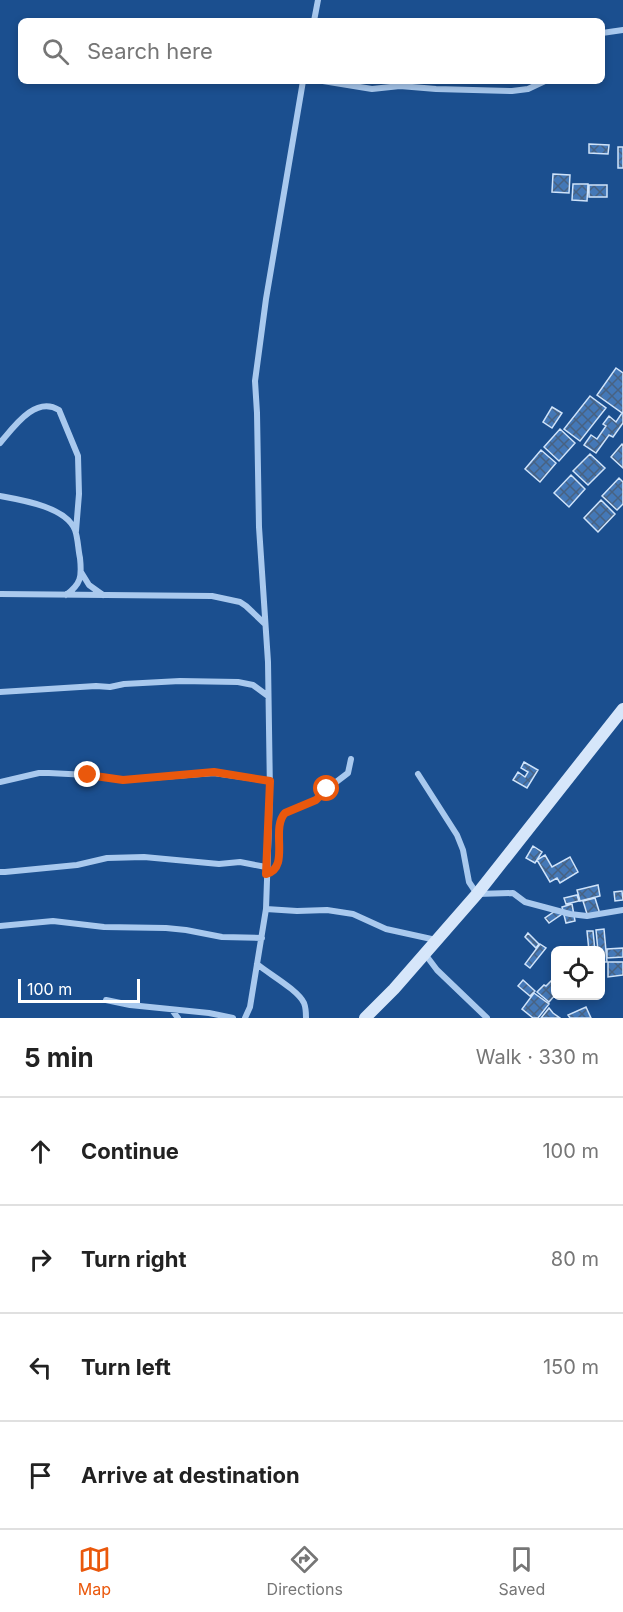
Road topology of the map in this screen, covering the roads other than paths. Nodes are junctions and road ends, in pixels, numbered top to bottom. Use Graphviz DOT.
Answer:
graph roads {
  1 [pos="318,0"];
  2 [pos="315,18"];
  3 [pos="623,30"];
  4 [pos="605,33"];
  5 [pos="302,84"];
  6 [pos="341,84"];
  7 [pos="539,84"];
  8 [pos="0,443"];
  9 [pos="0,496"];
  10 [pos="76,531"];
  11 [pos="81,572"];
  12 [pos="0,594"];
  13 [pos="66,595"];
  14 [pos="104,596"];
  15 [pos="265,624"];
  16 [pos="0,692"];
  17 [pos="268,696"];
  18 [pos="623,709"];
  19 [pos="351,759"];
  20 [pos="418,774"];
  21 [pos="270,781"];
  22 [pos="0,782"];
  23 [pos="266,871"];
  24 [pos="0,872"];
  25 [pos="477,894"];
  26 [pos="266,909"];
  27 [pos="623,910"];
  28 [pos="0,926"];
  29 [pos="262,938"];
  30 [pos="436,940"];
  31 [pos="425,953"];
  32 [pos="257,964"];
  33 [pos="106,1000"];
  34 [pos="172,1010"];
  35 [pos="178,1018"];
  36 [pos="233,1018"];
  37 [pos="245,1018"];
  38 [pos="306,1018"];
  39 [pos="365,1018"];
  40 [pos="487,1018"];
  1 -- 2 [label="street"];
  3 -- 4 [label="street"];
  5 -- 15 [label="street"];
  6 -- 7 [label="street"];
  8 -- 10 [label="street"];
  9 -- 10 [label="street"];
  10 -- 11 [label="street"];
  11 -- 13 [label="street"];
  11 -- 14 [label="street"];
  12 -- 13 [label="street"];
  13 -- 14 [label="street"];
  14 -- 15 [label="street"];
  15 -- 17 [label="street"];
  16 -- 17 [label="street"];
  17 -- 21 [label="street"];
  18 -- 25 [label="main road"];
  19 -- 23 [label="street"];
  20 -- 25 [label="street"];
  21 -- 22 [label="street"];
  21 -- 23 [label="street"];
  23 -- 24 [label="street"];
  23 -- 26 [label="street"];
  25 -- 27 [label="street"];
  25 -- 30 [label="main road"];
  26 -- 29 [label="street"];
  26 -- 30 [label="street"];
  28 -- 29 [label="street"];
  29 -- 32 [label="street"];
  30 -- 31 [label="main road"];
  31 -- 39 [label="main road"];
  31 -- 40 [label="street"];
  32 -- 37 [label="street"];
  32 -- 38 [label="street"];
  33 -- 34 [label="street"];
  34 -- 35 [label="street"];
  34 -- 36 [label="street"];
}
